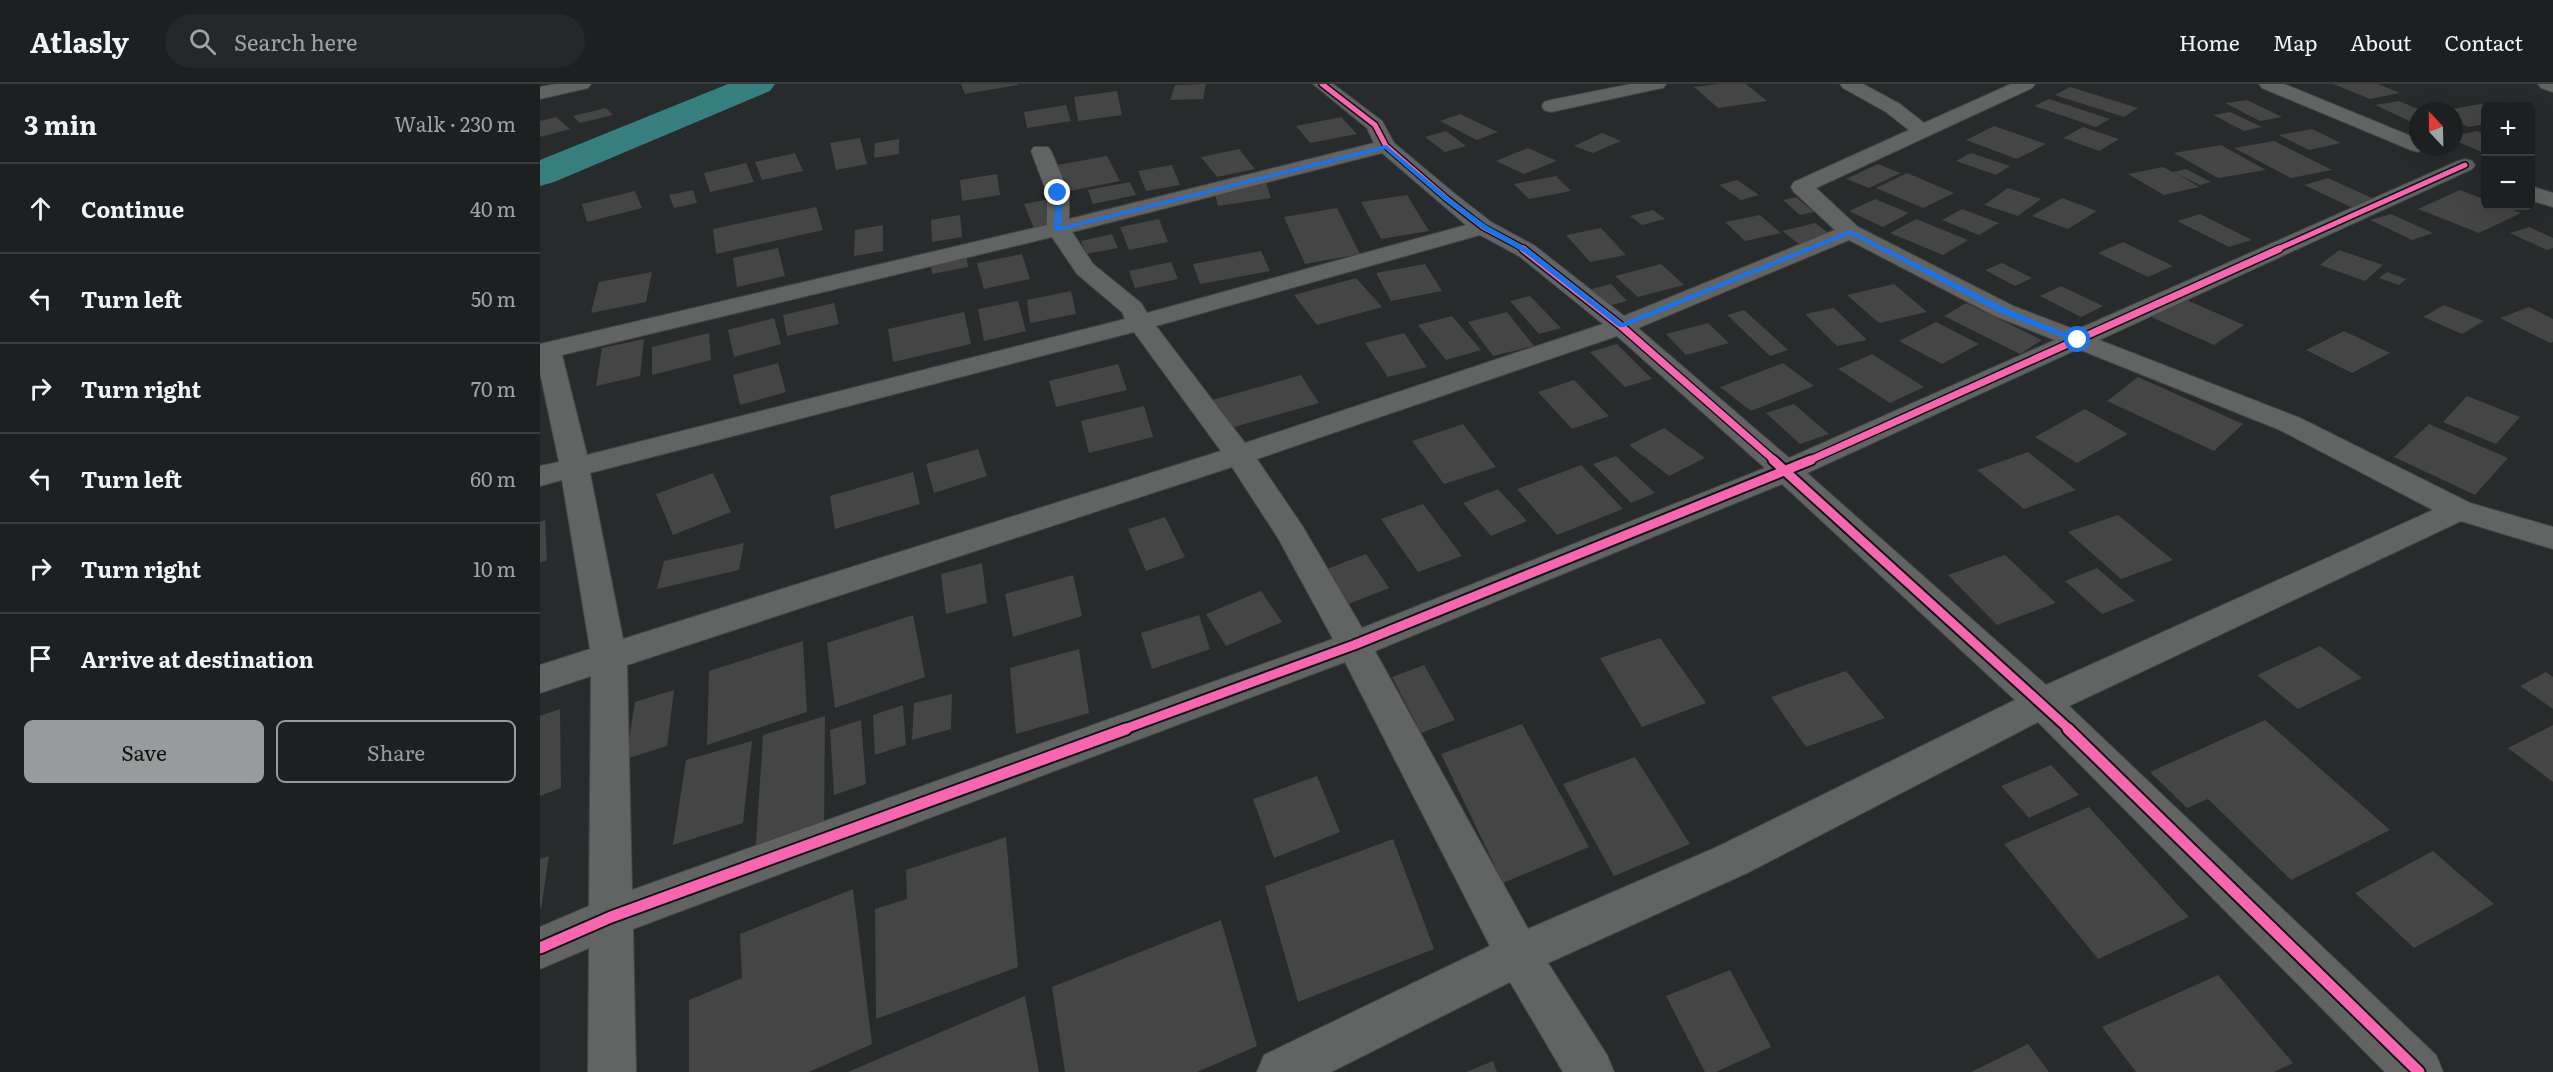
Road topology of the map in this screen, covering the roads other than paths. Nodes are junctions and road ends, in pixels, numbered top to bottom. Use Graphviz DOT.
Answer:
graph roads {
  1 [pos="582,84"];
  2 [pos="1323,84"];
  3 [pos="1657,84"];
  4 [pos="1849,84"];
  5 [pos="2026,84"];
  6 [pos="2268,84"];
  7 [pos="2547,84"];
  8 [pos="2553,87"];
  9 [pos="540,93"];
  10 [pos="1551,106"];
  11 [pos="1923,132"];
  12 [pos="2409,142"];
  13 [pos="1386,147"];
  14 [pos="1041,151"];
  15 [pos="2444,156"];
  16 [pos="2535,194"];
  17 [pos="2553,201"];
  18 [pos="1483,227"];
  19 [pos="1058,230"];
  20 [pos="1850,232"];
  21 [pos="1140,323"];
  22 [pos="1621,326"];
  23 [pos="2078,340"];
  24 [pos="544,351"];
  25 [pos="1239,455"];
  26 [pos="557,471"];
  27 [pos="1786,471"];
  28 [pos="2459,510"];
  29 [pos="2553,538"];
  30 [pos="1354,645"];
  31 [pos="609,657"];
  32 [pos="540,679"];
  33 [pos="2042,703"];
  34 [pos="611,917"];
  35 [pos="540,948"];
  36 [pos="1518,955"];
  37 [pos="612,1072"];
  38 [pos="1281,1072"];
  39 [pos="1590,1072"];
  40 [pos="2419,1072"];
  1 -- 9 [label="street"];
  2 -- 13 [label="street"];
  3 -- 10 [label="street"];
  4 -- 11 [label="street"];
  5 -- 11 [label="street"];
  6 -- 12 [label="street"];
  7 -- 8 [label="street"];
  11 -- 20 [label="street"];
  13 -- 18 [label="street"];
  13 -- 19 [label="street"];
  14 -- 19 [label="street"];
  15 -- 23 [label="street"];
  16 -- 17 [label="street"];
  18 -- 21 [label="street"];
  18 -- 22 [label="street"];
  19 -- 21 [label="street"];
  19 -- 24 [label="street"];
  20 -- 22 [label="street"];
  20 -- 23 [label="street"];
  21 -- 25 [label="street"];
  21 -- 26 [label="street"];
  22 -- 25 [label="street"];
  22 -- 27 [label="street"];
  23 -- 27 [label="street"];
  23 -- 28 [label="street"];
  24 -- 26 [label="street"];
  25 -- 30 [label="street"];
  25 -- 31 [label="street"];
  26 -- 31 [label="street"];
  27 -- 30 [label="street"];
  27 -- 33 [label="street"];
  28 -- 29 [label="street"];
  28 -- 33 [label="street"];
  30 -- 34 [label="street"];
  30 -- 36 [label="street"];
  31 -- 32 [label="street"];
  31 -- 34 [label="street"];
  33 -- 36 [label="street"];
  33 -- 40 [label="street"];
  34 -- 35 [label="street"];
  34 -- 37 [label="street"];
  36 -- 38 [label="street"];
  36 -- 39 [label="street"];
}
